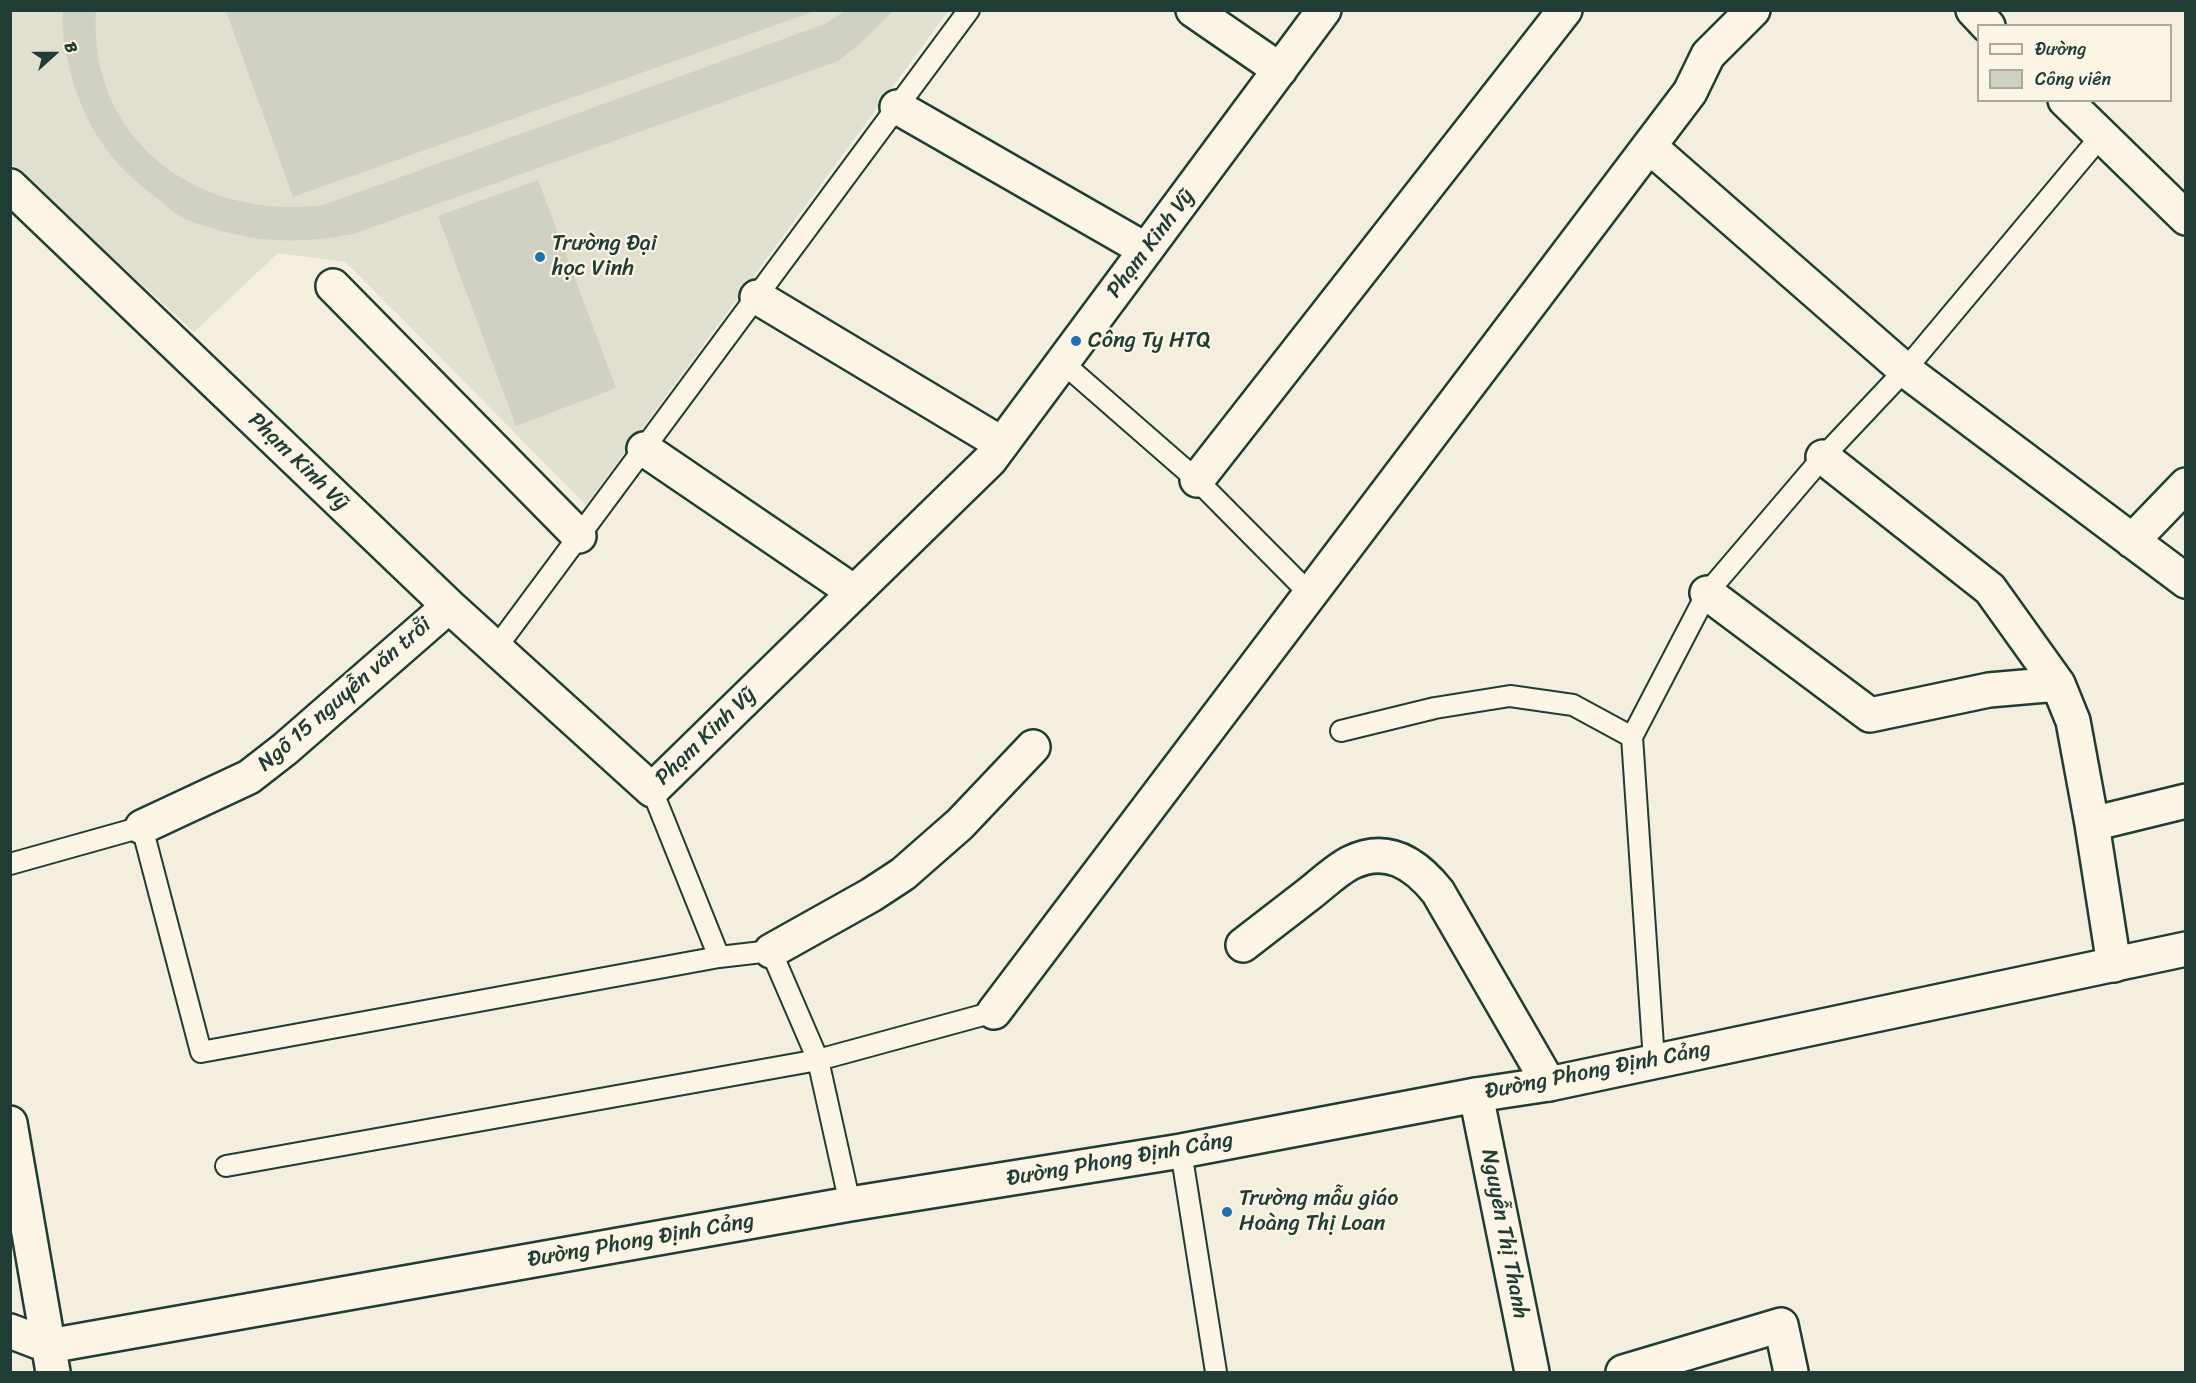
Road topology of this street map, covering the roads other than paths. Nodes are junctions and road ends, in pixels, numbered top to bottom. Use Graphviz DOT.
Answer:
graph roads {
  1 [pos="969,10"];
  2 [pos="1194,10"];
  3 [pos="1324,10"];
  4 [pos="1565,10"];
  5 [pos="1727,10"];
  6 [pos="1753,10"];
  7 [pos="1972,10"];
  8 [pos="1986,24"];
  9 [pos="1708,56"];
  10 [pos="1280,70"];
  11 [pos="2067,102"];
  12 [pos="897,107"];
  13 [pos="2101,136"];
  14 [pos="1649,146"];
  15 [pos="10,186"];
  16 [pos="2186,218"];
  17 [pos="1146,250"];
  18 [pos="333,286"];
  19 [pos="757,297"];
  20 [pos="1063,363"];
  21 [pos="1905,370"];
  22 [pos="1002,444"];
  23 [pos="644,449"];
  24 [pos="1823,457"];
  25 [pos="1197,480"];
  26 [pos="2186,485"];
  27 [pos="579,536"];
  28 [pos="2132,541"];
  29 [pos="2186,581"];
  30 [pos="854,592"];
  31 [pos="1707,593"];
  32 [pos="1310,594"];
  33 [pos="449,606"];
  34 [pos="496,648"];
  35 [pos="2058,684"];
  36 [pos="1341,731"];
  37 [pos="1632,737"];
  38 [pos="1033,747"];
  39 [pos="652,790"];
  40 [pos="2186,801"];
  41 [pos="2092,824"];
  42 [pos="142,827"];
  43 [pos="10,864"];
  44 [pos="1243,945"];
  45 [pos="2186,949"];
  46 [pos="771,951"];
  47 [pos="719,957"];
  48 [pos="2114,965"];
  49 [pos="994,1012"];
  50 [pos="818,1060"];
  51 [pos="1654,1061"];
  52 [pos="1549,1084"];
  53 [pos="1476,1095"];
  54 [pos="10,1123"];
  55 [pos="1181,1150"];
  56 [pos="226,1166"];
  57 [pos="17,1197"];
  58 [pos="849,1204"];
  59 [pos="10,1331"];
  60 [pos="51,1359"];
  61 [pos="1216,1372"];
  62 [pos="1532,1372"];
  63 [pos="1623,1372"];
  64 [pos="1791,1372"];
  1 -- 12 [label="lane"];
  2 -- 10 [label="street"];
  3 -- 10 [label="street, Phạm Kinh Vỹ"];
  4 -- 25 [label="street"];
  5 -- 9 [label="street"];
  6 -- 9 [label="street"];
  7 -- 8 [label="street"];
  9 -- 14 [label="street"];
  10 -- 17 [label="street, Phạm Kinh Vỹ"];
  11 -- 13 [label="street"];
  12 -- 17 [label="street"];
  12 -- 19 [label="lane"];
  13 -- 16 [label="street"];
  13 -- 21 [label="lane"];
  14 -- 21 [label="street"];
  14 -- 32 [label="street"];
  15 -- 33 [label="street, Phạm Kinh Vỹ"];
  17 -- 20 [label="street, Phạm Kinh Vỹ"];
  18 -- 27 [label="street"];
  19 -- 22 [label="street"];
  19 -- 23 [label="lane"];
  20 -- 22 [label="street, Phạm Kinh Vỹ"];
  20 -- 25 [label="lane"];
  21 -- 24 [label="lane"];
  21 -- 28 [label="street"];
  22 -- 30 [label="street, Phạm Kinh Vỹ"];
  23 -- 27 [label="lane"];
  23 -- 30 [label="street"];
  24 -- 31 [label="lane"];
  24 -- 35 [label="street"];
  25 -- 32 [label="lane"];
  26 -- 28 [label="street"];
  27 -- 34 [label="lane"];
  28 -- 29 [label="street"];
  30 -- 39 [label="street, Phạm Kinh Vỹ"];
  31 -- 35 [label="street"];
  31 -- 37 [label="lane"];
  32 -- 49 [label="street"];
  33 -- 34 [label="street, Phạm Kinh Vỹ"];
  33 -- 42 [label="street, Ngõ 15 nguyễn văn trỗi"];
  34 -- 39 [label="street, Phạm Kinh Vỹ"];
  35 -- 41 [label="street"];
  36 -- 37 [label="lane"];
  37 -- 51 [label="lane"];
  38 -- 46 [label="street"];
  39 -- 47 [label="lane"];
  40 -- 41 [label="street"];
  41 -- 48 [label="street"];
  42 -- 43 [label="lane"];
  42 -- 47 [label="lane"];
  44 -- 52 [label="street"];
  45 -- 48 [label="street, Đường Phong Định Cảng"];
  46 -- 47 [label="lane"];
  46 -- 50 [label="lane"];
  48 -- 51 [label="street, Đường Phong Định Cảng"];
  49 -- 50 [label="lane"];
  50 -- 56 [label="lane"];
  50 -- 58 [label="lane"];
  51 -- 52 [label="street, Đường Phong Định Cảng"];
  52 -- 53 [label="street, Đường Phong Định Cảng"];
  53 -- 55 [label="street, Đường Phong Định Cảng"];
  53 -- 62 [label="street, Nguyễn Thị Thanh"];
  54 -- 57 [label="street"];
  55 -- 58 [label="street, Đường Phong Định Cảng"];
  55 -- 61 [label="lane"];
  57 -- 60 [label="street"];
  58 -- 60 [label="street, Đường Phong Định Cảng"];
  59 -- 60 [label="street"];
  63 -- 64 [label="street"];
}
